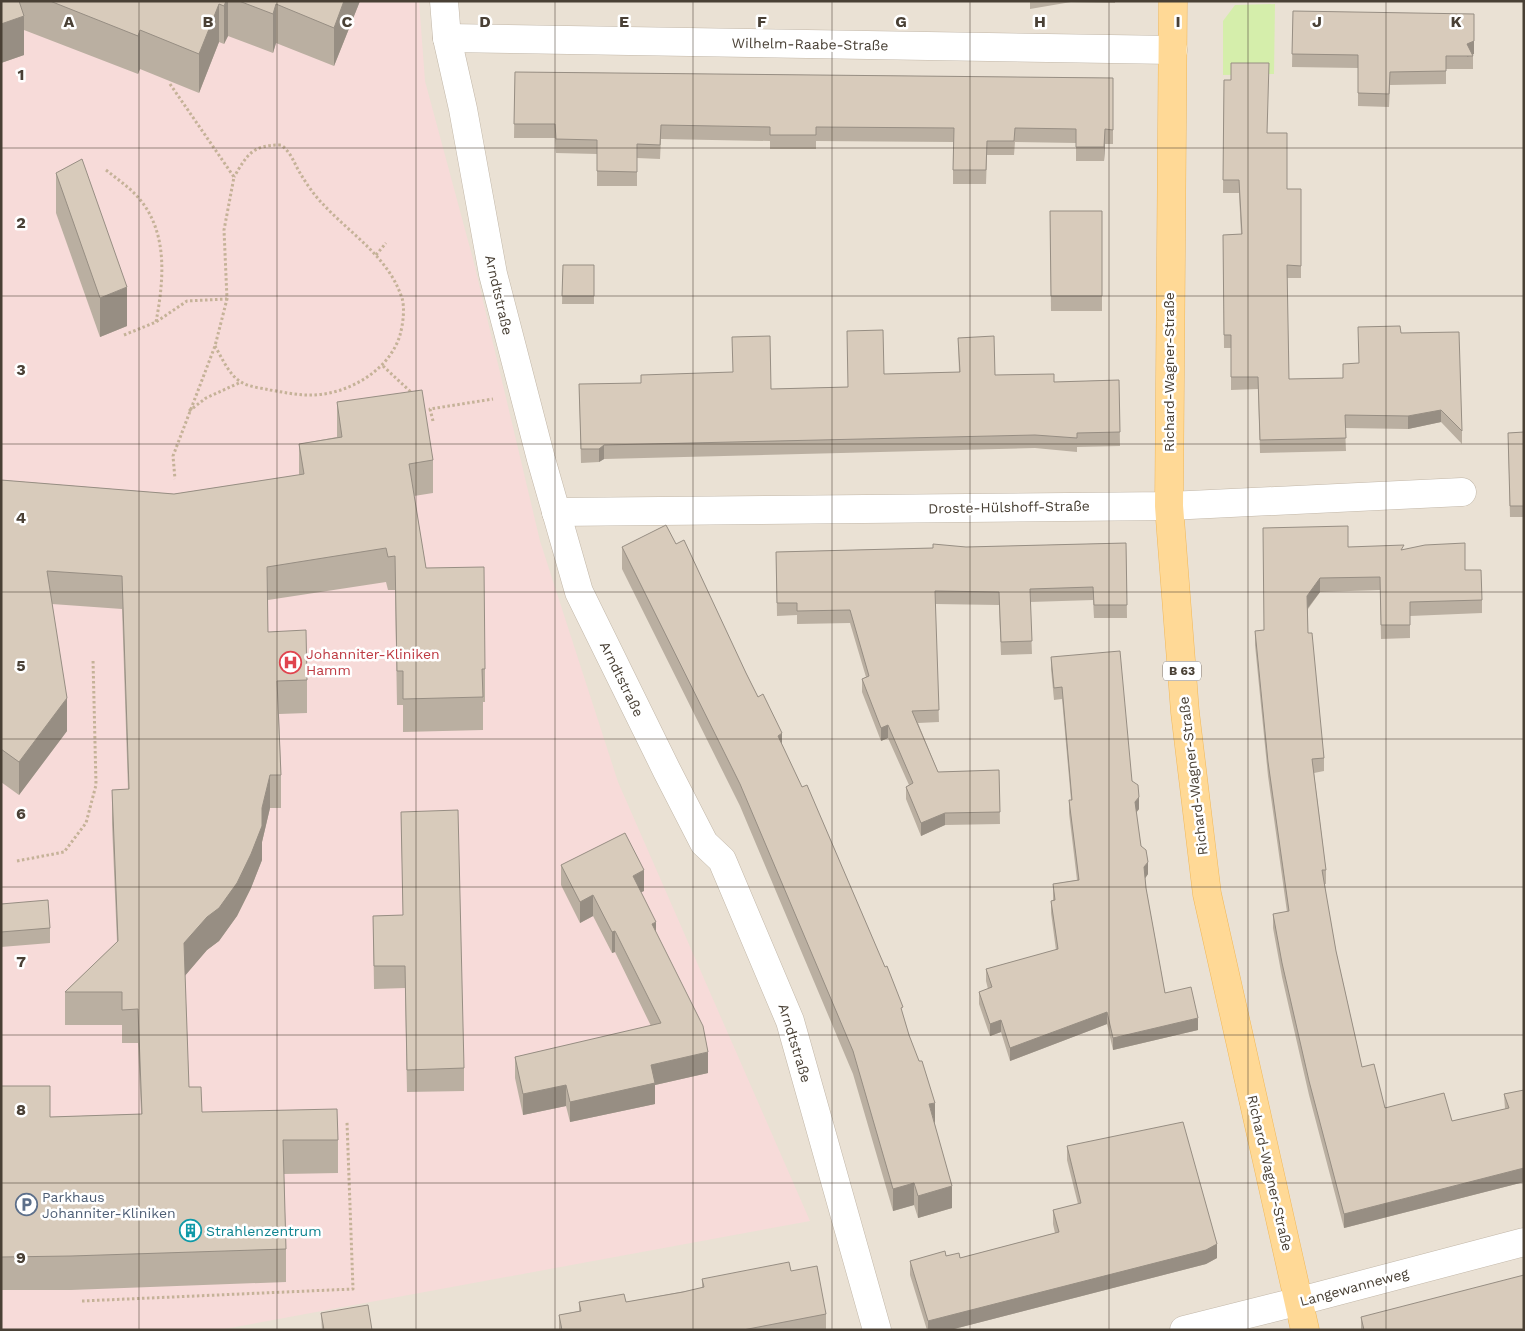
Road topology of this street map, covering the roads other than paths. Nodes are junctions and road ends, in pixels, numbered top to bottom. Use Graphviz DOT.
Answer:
graph roads {
  1 [pos="444,1"];
  2 [pos="1173,1"];
  3 [pos="447,38"];
  4 [pos="1173,50"];
  5 [pos="1462,492"];
  6 [pos="1169,506"];
  7 [pos="556,512"];
  8 [pos="1524,1242"];
  9 [pos="1300,1301"];
  10 [pos="877,1330"];
  11 [pos="1184,1330"];
  12 [pos="1305,1330"];
  1 -- 3 [label="street, Arndtstraße"];
  2 -- 4 [label="main road, Richard-Wagner-Straße / B 63"];
  3 -- 4 [label="street, Wilhelm-Raabe-Straße"];
  3 -- 7 [label="street, Arndtstraße"];
  4 -- 6 [label="main road, Richard-Wagner-Straße / B 63"];
  5 -- 6 [label="street, Droste-Hülshoff-Straße"];
  6 -- 7 [label="street, Droste-Hülshoff-Straße"];
  6 -- 9 [label="main road, Richard-Wagner-Straße / B 63"];
  7 -- 10 [label="street, Arndtstraße"];
  8 -- 9 [label="street, Langewanneweg"];
  9 -- 11 [label="street, Langewanneweg"];
  9 -- 12 [label="main road, Richard-Wagner-Straße / B 63"];
}
